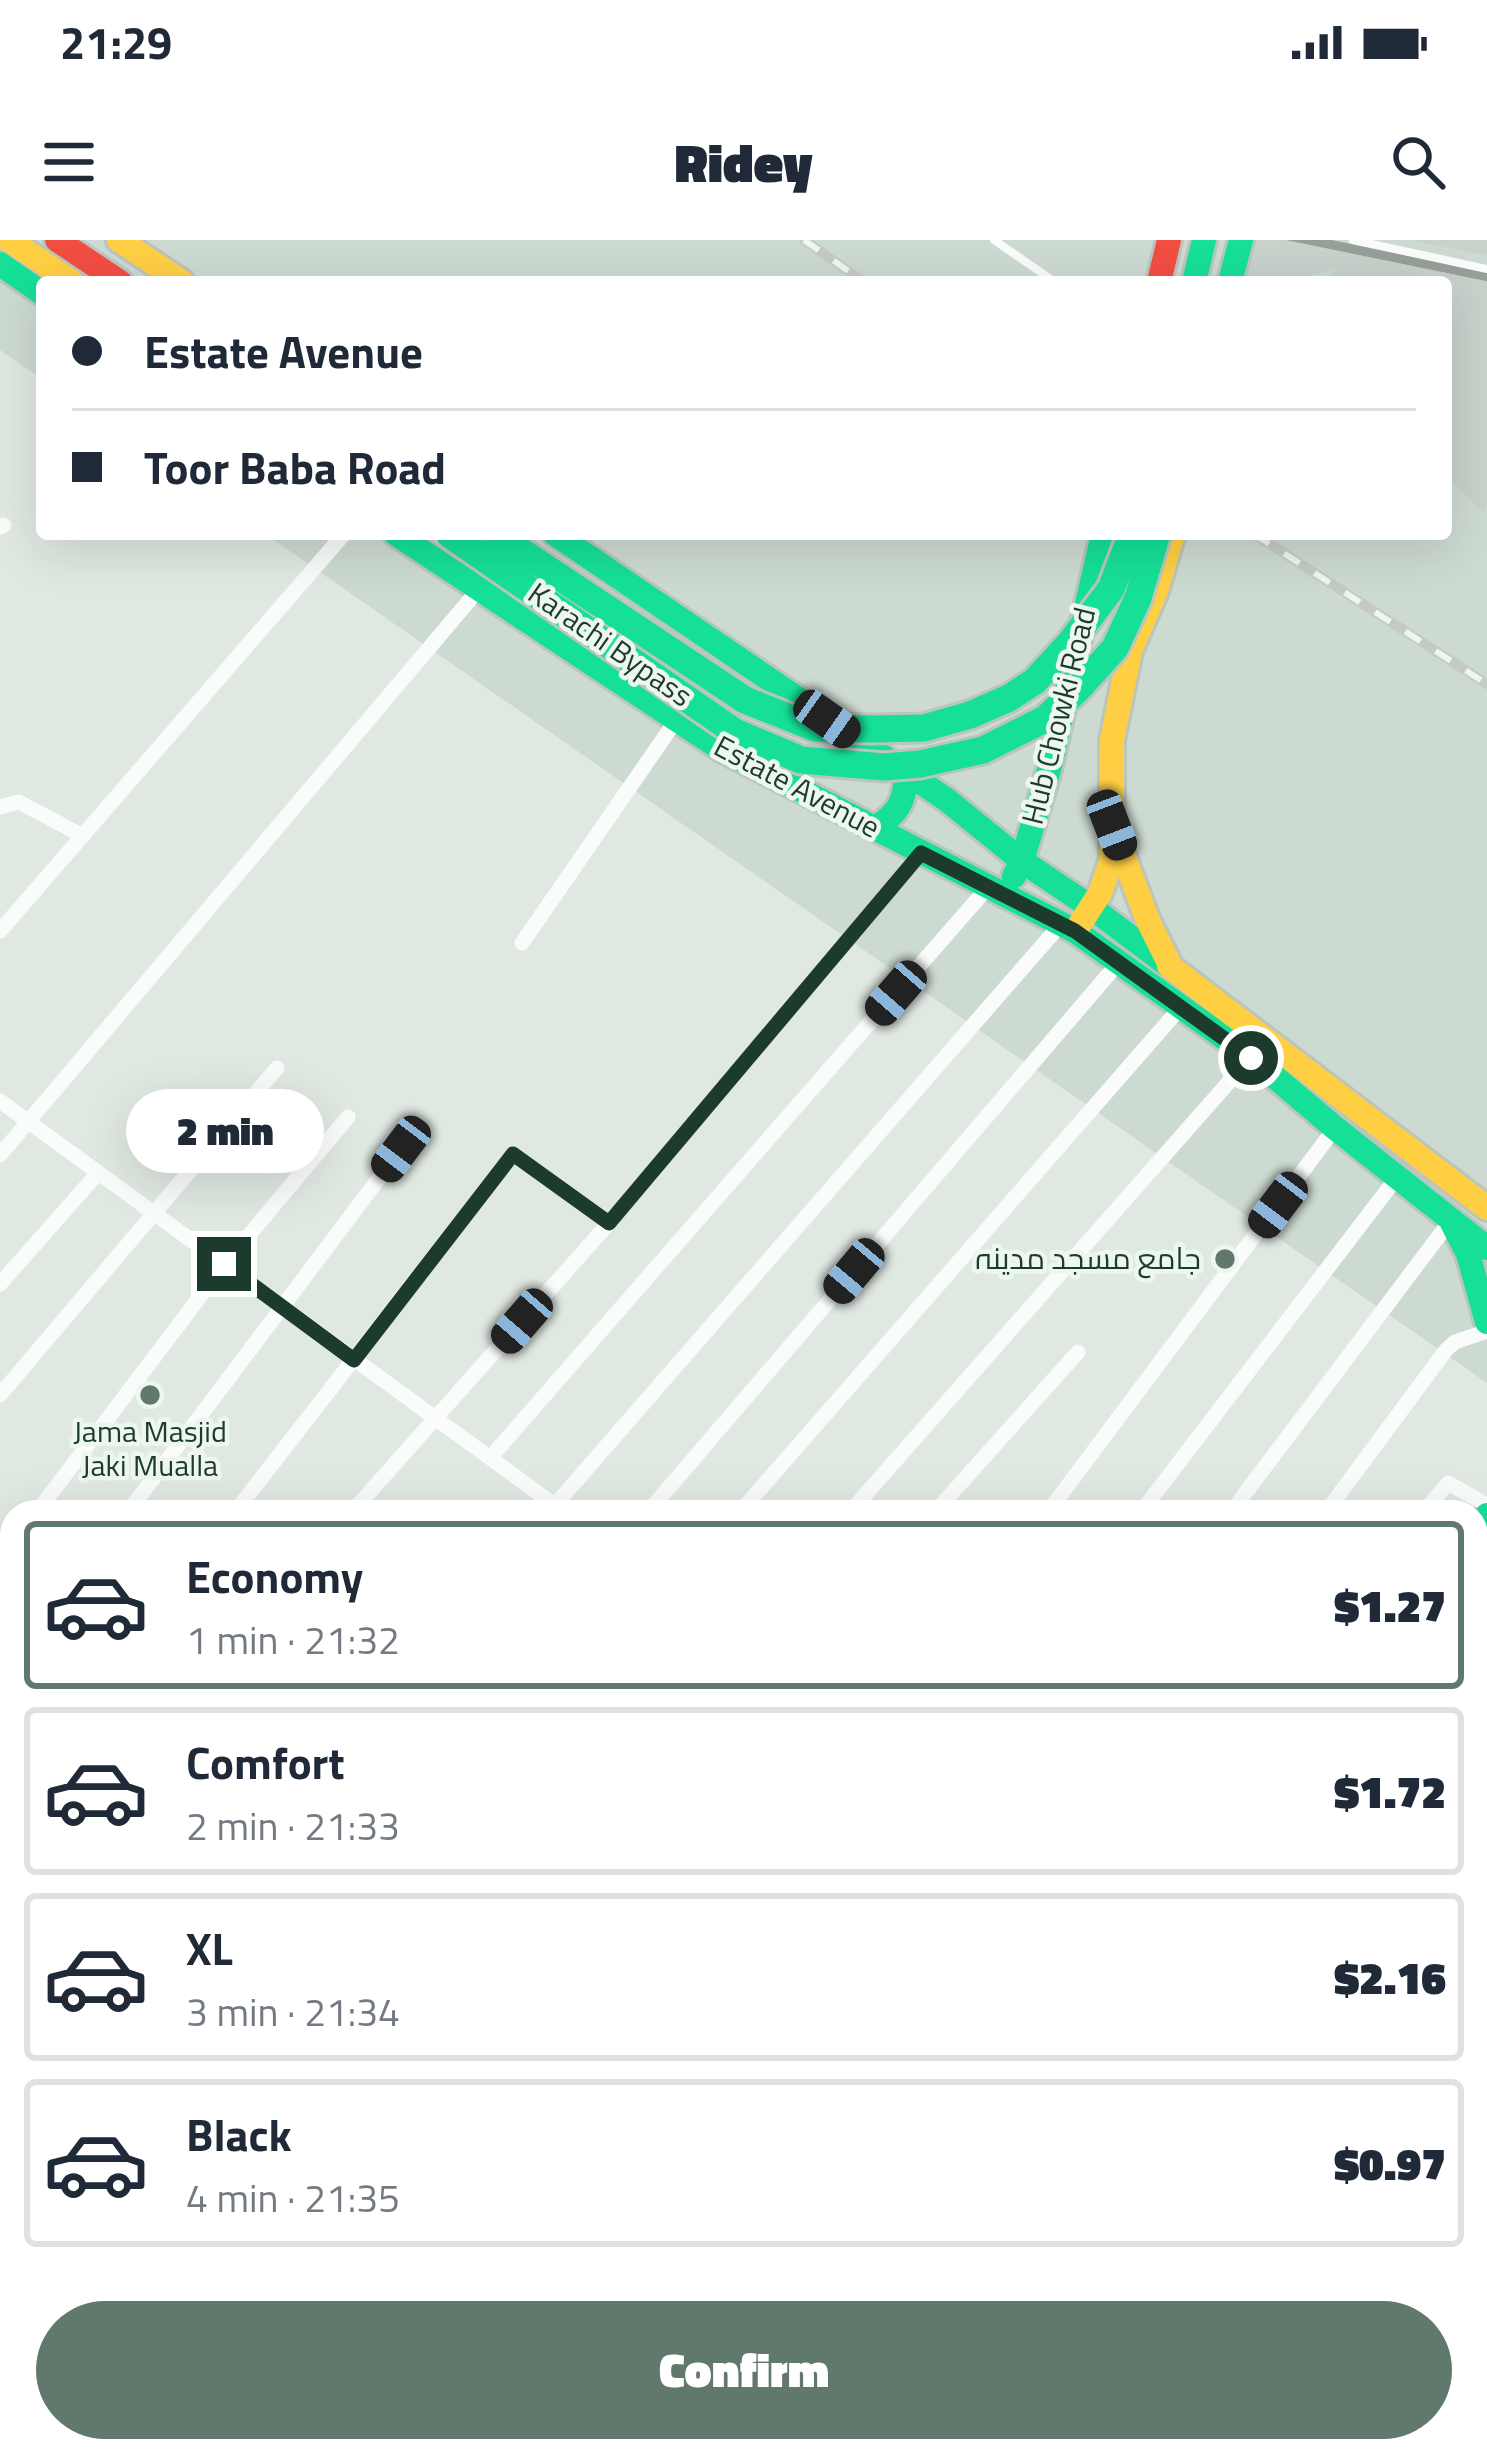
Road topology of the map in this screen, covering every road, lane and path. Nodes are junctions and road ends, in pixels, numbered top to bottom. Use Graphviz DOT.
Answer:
graph roads {
  1 [pos="57,240"];
  2 [pos="119,240"];
  3 [pos="994,240"];
  4 [pos="1169,240"];
  5 [pos="1204,240"];
  6 [pos="1229,240"];
  7 [pos="1241,240"];
  8 [pos="1353,240"];
  9 [pos="11,252"];
  10 [pos="1487,269"];
  11 [pos="60,276"];
  12 [pos="111,276"];
  13 [pos="173,276"];
  14 [pos="1046,276"];
  15 [pos="1160,276"];
  16 [pos="1195,276"];
  17 [pos="1220,276"];
  18 [pos="1232,276"];
  19 [pos="36,285"];
  20 [pos="339,540"];
  21 [pos="405,540"];
  22 [pos="458,540"];
  23 [pos="504,540"];
  24 [pos="564,540"];
  25 [pos="1102,540"];
  26 [pos="1130,540"];
  27 [pos="1155,540"];
  28 [pos="1171,540"];
  29 [pos="479,589"];
  30 [pos="677,719"];
  31 [pos="905,772"];
  32 [pos="0,807"];
  33 [pos="1112,825"];
  34 [pos="874,828"];
  35 [pos="83,836"];
  36 [pos="921,853"];
  37 [pos="1022,861"];
  38 [pos="997,890"];
  39 [pos="1076,921"];
  40 [pos="0,931"];
  41 [pos="522,943"];
  42 [pos="1120,962"];
  43 [pos="1173,970"];
  44 [pos="1181,1007"];
  45 [pos="1251,1058"];
  46 [pos="277,1068"];
  47 [pos="0,1101"];
  48 [pos="348,1117"];
  49 [pos="29,1122"];
  50 [pos="1335,1128"];
  51 [pos="401,1149"];
  52 [pos="0,1155"];
  53 [pos="98,1173"];
  54 [pos="1398,1176"];
  55 [pos="1487,1208"];
  56 [pos="152,1212"];
  57 [pos="1450,1220"];
  58 [pos="609,1223"];
  59 [pos="1487,1248"];
  60 [pos="224,1264"];
  61 [pos="0,1284"];
  62 [pos="281,1307"];
  63 [pos="1487,1322"];
  64 [pos="1487,1331"];
  65 [pos="1078,1352"];
  66 [pos="354,1360"];
  67 [pos="0,1395"];
  68 [pos="436,1418"];
  69 [pos="490,1458"];
  70 [pos="47,1500"];
  71 [pos="137,1500"];
  72 [pos="244,1500"];
  73 [pos="363,1500"];
  74 [pos="543,1500"];
  75 [pos="565,1500"];
  76 [pos="657,1500"];
  77 [pos="750,1500"];
  78 [pos="861,1500"];
  79 [pos="945,1500"];
  80 [pos="1057,1500"];
  81 [pos="1150,1500"];
  82 [pos="1241,1500"];
  83 [pos="1335,1500"];
  84 [pos="1433,1500"];
  85 [pos="1478,1500"];
  1 -- 12 [label="main road"];
  2 -- 13 [label="main road"];
  3 -- 14 [label="lane"];
  4 -- 15 [label="main road"];
  5 -- 16 [label="main road"];
  6 -- 17 [label="main road"];
  7 -- 18 [label="main road"];
  8 -- 10 [label="lane"];
  9 -- 11 [label="main road"];
  9 -- 19 [label="main road"];
  20 -- 35 [label="street"];
  21 -- 29 [label="main road, Estate Avenue"];
  22 -- 27 [label="main road, Karachi Bypass, bridge"];
  23 -- 26 [label="main road, Karachi Bypass, bridge"];
  24 -- 31 [label="main road, Estate Avenue"];
  25 -- 37 [label="main road, Hub Chowki Road"];
  28 -- 33 [label="main road, Hub Chowki Road"];
  29 -- 30 [label="main road, Estate Avenue"];
  29 -- 49 [label="street"];
  30 -- 34 [label="main road, Estate Avenue"];
  30 -- 41 [label="street"];
  31 -- 34 [label="main road"];
  31 -- 37 [label="main road, Estate Avenue"];
  32 -- 35 [label="street"];
  33 -- 39 [label="main road, Hub Chowki Road"];
  33 -- 43 [label="main road"];
  34 -- 36 [label="main road, Estate Avenue"];
  35 -- 40 [label="street"];
  36 -- 38 [label="main road, Estate Avenue"];
  36 -- 58 [label="street"];
  37 -- 38 [label="main road, Hub Chowki Road"];
  37 -- 39 [label="main road, Estate Avenue"];
  38 -- 39 [label="main road, Estate Avenue"];
  38 -- 69 [label="street"];
  39 -- 42 [label="main road, Estate Avenue"];
  39 -- 43 [label="main road, Estate Avenue"];
  39 -- 75 [label="street"];
  42 -- 44 [label="main road, Estate Avenue"];
  42 -- 76 [label="street"];
  43 -- 55 [label="main road, Estate Avenue"];
  44 -- 45 [label="main road, Estate Avenue"];
  44 -- 77 [label="street"];
  45 -- 50 [label="main road, Estate Avenue"];
  45 -- 78 [label="street"];
  46 -- 56 [label="street"];
  47 -- 49 [label="street"];
  48 -- 60 [label="street"];
  49 -- 52 [label="street"];
  49 -- 53 [label="street"];
  50 -- 54 [label="main road, Estate Avenue"];
  50 -- 80 [label="street"];
  51 -- 62 [label="street"];
  53 -- 56 [label="street"];
  53 -- 61 [label="street"];
  54 -- 57 [label="main road, Estate Avenue"];
  54 -- 81 [label="street"];
  56 -- 60 [label="street"];
  56 -- 67 [label="street"];
  57 -- 59 [label="main road, Estate Avenue"];
  57 -- 63 [label="main road"];
  57 -- 82 [label="street"];
  58 -- 66 [label="street"];
  58 -- 68 [label="street"];
  60 -- 62 [label="street"];
  60 -- 70 [label="street"];
  62 -- 66 [label="street"];
  62 -- 71 [label="street"];
  64 -- 83 [label="street"];
  65 -- 79 [label="street"];
  66 -- 68 [label="street"];
  66 -- 72 [label="street"];
  68 -- 69 [label="street"];
  68 -- 73 [label="street"];
  69 -- 74 [label="street"];
  84 -- 85 [label="street"];
}
